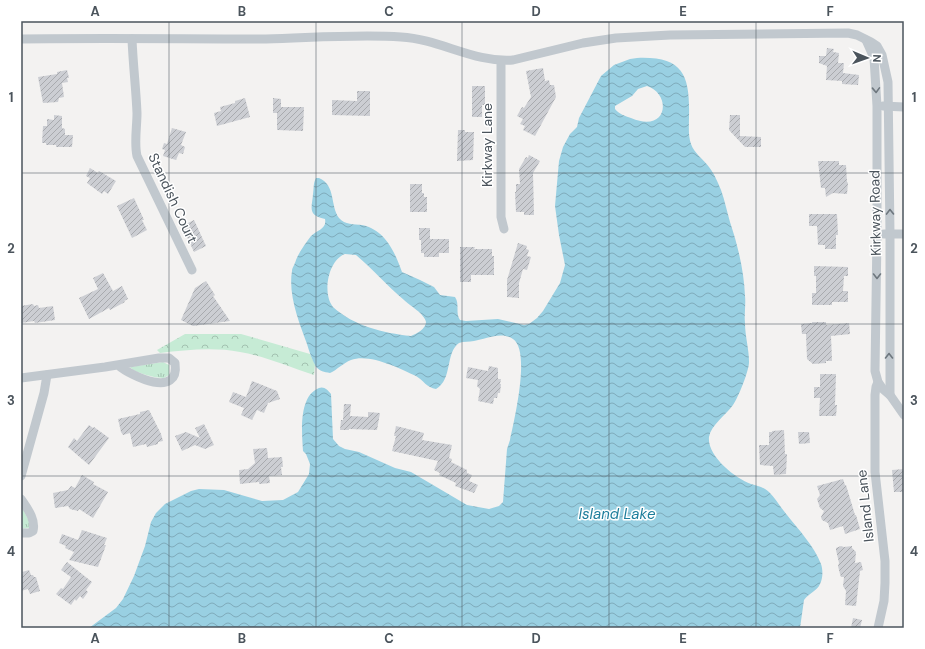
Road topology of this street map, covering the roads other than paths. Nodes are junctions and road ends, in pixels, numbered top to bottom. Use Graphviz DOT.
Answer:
graph roads {
  1 [pos="21,39"];
  2 [pos="132,39"];
  3 [pos="866,39"];
  4 [pos="501,61"];
  5 [pos="877,106"];
  6 [pos="888,107"];
  7 [pos="904,107"];
  8 [pos="504,229"];
  9 [pos="877,234"];
  10 [pos="890,234"];
  11 [pos="904,234"];
  12 [pos="192,270"];
  13 [pos="118,364"];
  14 [pos="47,375"];
  15 [pos="21,378"];
  16 [pos="878,382"];
  17 [pos="890,395"];
  18 [pos="904,416"];
  19 [pos="21,476"];
  20 [pos="21,499"];
  21 [pos="21,533"];
  22 [pos="878,628"];
  1 -- 2 [label="street, Kirkway Road"];
  2 -- 4 [label="street, Kirkway Road"];
  2 -- 12 [label="street, Standish Court"];
  3 -- 4 [label="street, Kirkway Road"];
  3 -- 5 [label="street, Kirkway Road, one-way"];
  3 -- 6 [label="street, Kirkway Road"];
  4 -- 8 [label="street, Kirkway Lane"];
  5 -- 6 [label="street"];
  5 -- 9 [label="street, Kirkway Road"];
  6 -- 7 [label="street"];
  10 -- 6 [label="street, Kirkway Road, one-way"];
  9 -- 10 [label="street"];
  9 -- 16 [label="street, Kirkway Road, one-way"];
  10 -- 11 [label="street"];
  17 -- 10 [label="street, Kirkway Road, one-way"];
  13 -- 13 [label="street"];
  13 -- 14 [label="street"];
  14 -- 15 [label="street"];
  14 -- 19 [label="street"];
  16 -- 17 [label="street"];
  16 -- 22 [label="street, Island Lane"];
  17 -- 18 [label="street"];
  20 -- 21 [label="street"];
}
